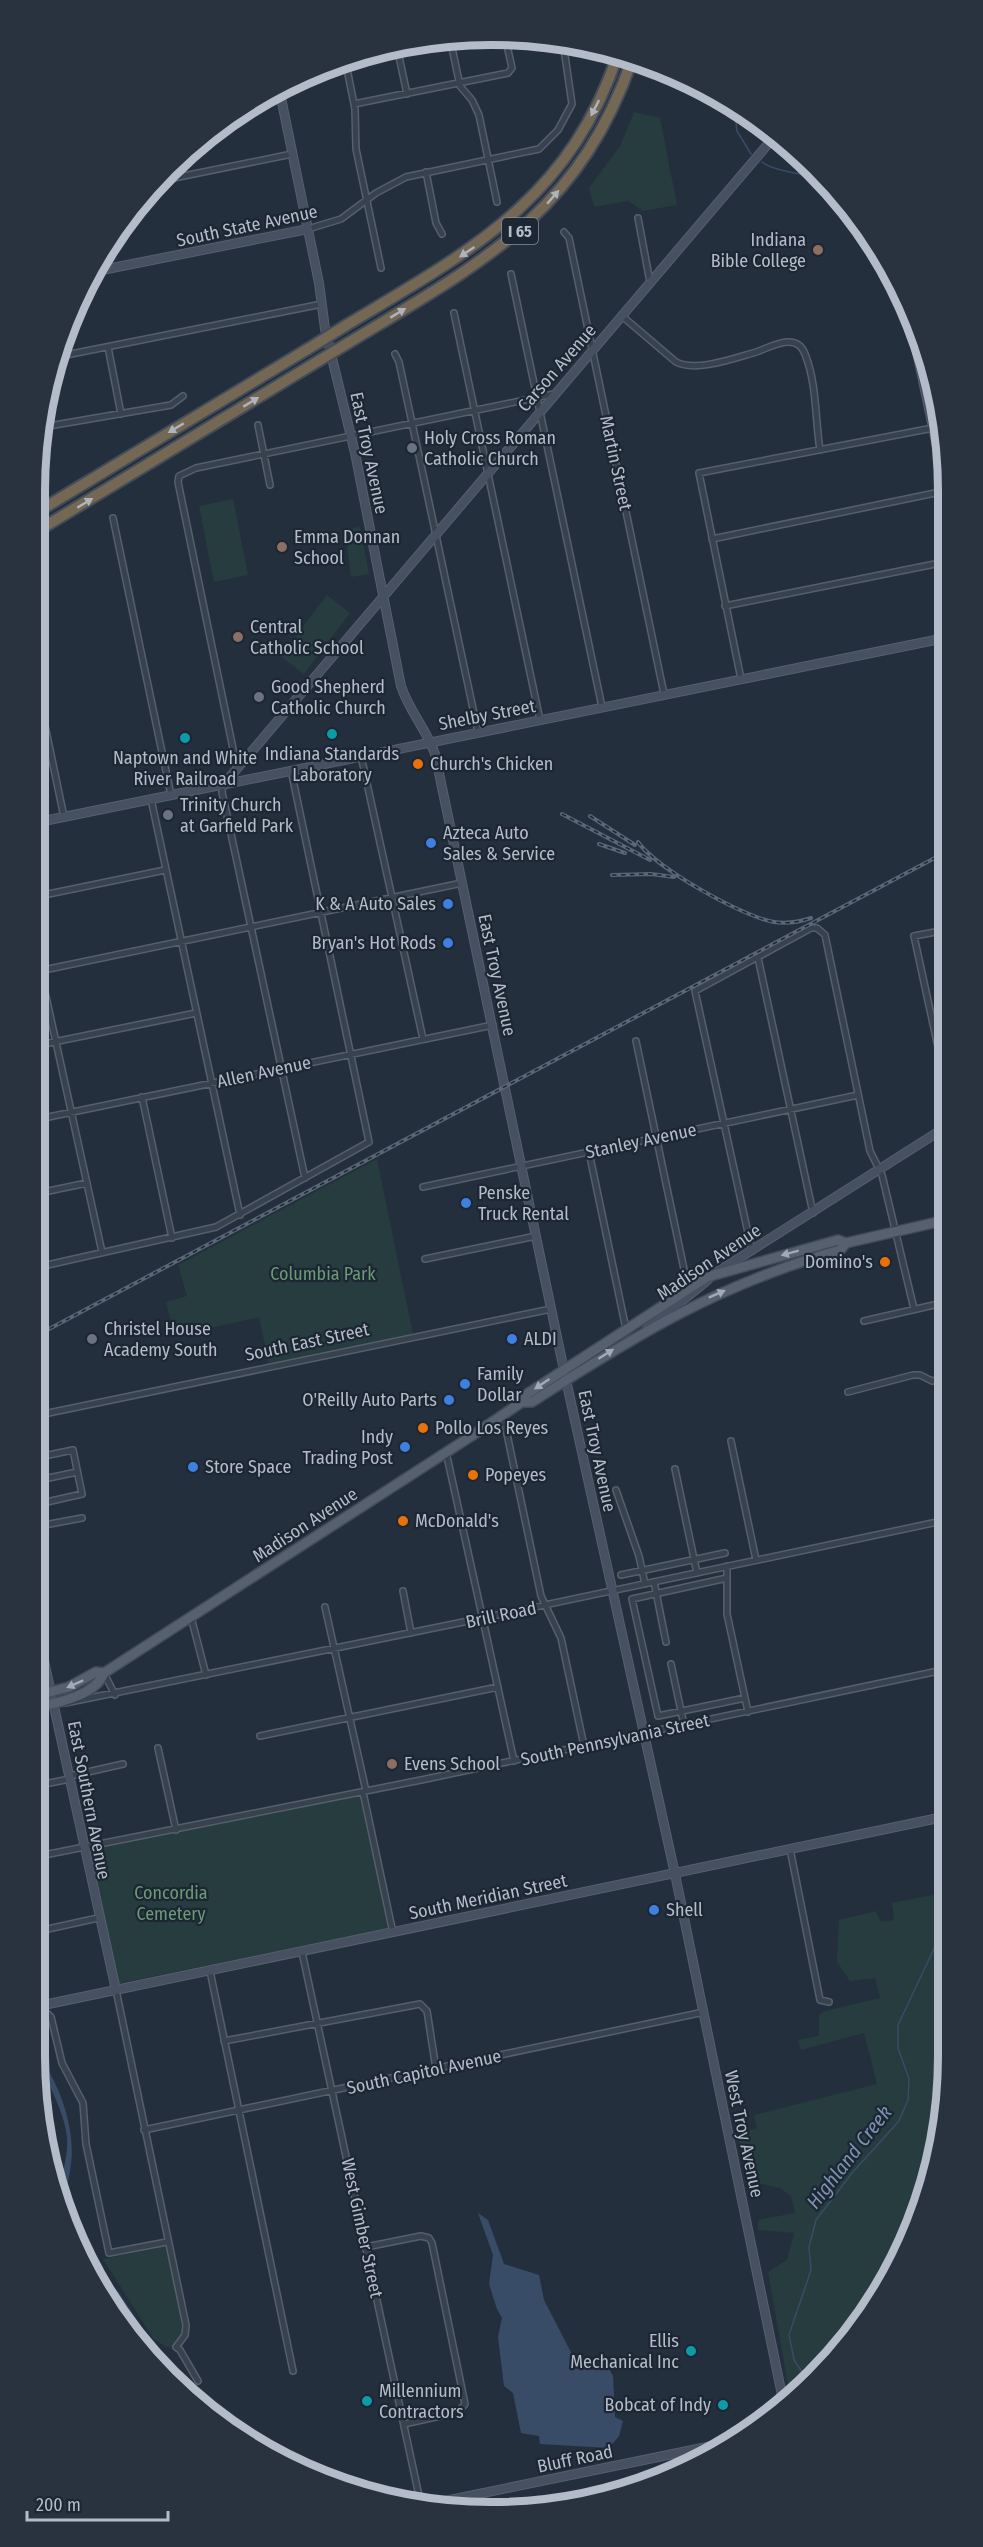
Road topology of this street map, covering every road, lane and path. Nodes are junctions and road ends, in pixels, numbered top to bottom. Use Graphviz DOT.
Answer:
graph roads {
  1 [pos="506,45"];
  2 [pos="452,47"];
  3 [pos="565,52"];
  4 [pos="399,55"];
  5 [pos="615,62"];
  6 [pos="629,67"];
  7 [pos="347,70"];
  8 [pos="460,83"];
  9 [pos="407,94"];
  10 [pos="281,98"];
  11 [pos="354,104"];
  12 [pos="769,142"];
  13 [pos="292,154"];
  14 [pos="488,159"];
  15 [pos="426,172"];
  16 [pos="174,178"];
  17 [pos="367,199"];
  18 [pos="497,202"];
  19 [pos="638,218"];
  20 [pos="308,229"];
  21 [pos="564,232"];
  22 [pos="442,234"];
  23 [pos="381,268"];
  24 [pos="104,270"];
  25 [pos="511,274"];
  26 [pos="651,282"];
  27 [pos="322,304"];
  28 [pos="454,313"];
  29 [pos="622,316"];
  30 [pos="108,347"];
  31 [pos="592,349"];
  32 [pos="395,354"];
  33 [pos="67,355"];
  34 [pos="920,367"];
  35 [pos="554,394"];
  36 [pos="183,396"];
  37 [pos="538,397"];
  38 [pos="540,410"];
  39 [pos="475,412"];
  40 [pos="121,414"];
  41 [pos="413,424"];
  42 [pos="258,425"];
  43 [pos="50,426"];
  44 [pos="933,428"];
  45 [pos="934,431"];
  46 [pos="351,436"];
  47 [pos="820,450"];
  48 [pos="264,454"];
  49 [pos="489,472"];
  50 [pos="270,485"];
  51 [pos="938,492"];
  52 [pos="45,507"];
  53 [pos="113,518"];
  54 [pos="45,526"];
  55 [pos="436,533"];
  56 [pos="712,539"];
  57 [pos="938,563"];
  58 [pos="384,597"];
  59 [pos="725,606"];
  60 [pos="938,639"];
  61 [pos="741,679"];
  62 [pos="664,694"];
  63 [pos="602,707"];
  64 [pos="540,720"];
  65 [pos="45,725"];
  66 [pos="478,732"];
  67 [pos="431,742"];
  68 [pos="361,756"];
  69 [pos="237,768"];
  70 [pos="291,770"];
  71 [pos="224,784"];
  72 [pos="171,795"];
  73 [pos="151,799"];
  74 [pos="64,817"];
  75 [pos="45,821"];
  76 [pos="165,870"];
  77 [pos="462,883"];
  78 [pos="45,895"];
  79 [pos="392,898"];
  80 [pos="321,912"];
  81 [pos="250,927"];
  82 [pos="938,932"];
  83 [pos="181,942"];
  84 [pos="758,958"];
  85 [pos="45,970"];
  86 [pos="45,998"];
  87 [pos="196,1013"];
  88 [pos="492,1025"];
  89 [pos="423,1039"];
  90 [pos="56,1041"];
  91 [pos="636,1041"];
  92 [pos="45,1044"];
  93 [pos="938,1047"];
  94 [pos="351,1054"];
  95 [pos="282,1068"];
  96 [pos="212,1083"];
  97 [pos="858,1095"];
  98 [pos="142,1097"];
  99 [pos="791,1110"];
  100 [pos="72,1112"];
  101 [pos="45,1118"];
  102 [pos="724,1124"];
  103 [pos="938,1132"];
  104 [pos="656,1138"];
  105 [pos="589,1152"];
  106 [pos="522,1166"];
  107 [pos="879,1170"];
  108 [pos="305,1178"];
  109 [pos="87,1183"];
  110 [pos="423,1187"];
  111 [pos="45,1192"];
  112 [pos="813,1213"];
  113 [pos="240,1215"];
  114 [pos="938,1222"];
  115 [pos="896,1231"];
  116 [pos="536,1236"];
  117 [pos="172,1238"];
  118 [pos="846,1243"];
  119 [pos="752,1251"];
  120 [pos="102,1252"];
  121 [pos="425,1259"];
  122 [pos="45,1265"];
  123 [pos="714,1274"];
  124 [pos="688,1288"];
  125 [pos="938,1304"];
  126 [pos="551,1309"];
  127 [pos="914,1309"];
  128 [pos="864,1321"];
  129 [pos="626,1329"];
  130 [pos="646,1329"];
  131 [pos="564,1369"];
  132 [pos="566,1380"];
  133 [pos="938,1380"];
  134 [pos="848,1392"];
  135 [pos="522,1402"];
  136 [pos="45,1414"];
  137 [pos="503,1415"];
  138 [pos="730,1441"];
  139 [pos="446,1452"];
  140 [pos="45,1456"];
  141 [pos="675,1468"];
  142 [pos="77,1472"];
  143 [pos="45,1481"];
  144 [pos="616,1490"];
  145 [pos="45,1502"];
  146 [pos="82,1518"];
  147 [pos="938,1522"];
  148 [pos="45,1525"];
  149 [pos="725,1553"];
  150 [pos="694,1560"];
  151 [pos="756,1560"];
  152 [pos="727,1566"];
  153 [pos="642,1571"];
  154 [pos="697,1573"];
  155 [pos="621,1575"];
  156 [pos="727,1578"];
  157 [pos="654,1582"];
  158 [pos="645,1584"];
  159 [pos="403,1591"];
  160 [pos="613,1591"];
  161 [pos="656,1594"];
  162 [pos="546,1605"];
  163 [pos="325,1607"];
  164 [pos="191,1617"];
  165 [pos="483,1618"];
  166 [pos="411,1633"];
  167 [pos="666,1642"];
  168 [pos="334,1649"];
  169 [pos="671,1665"];
  170 [pos="45,1668"];
  171 [pos="938,1671"];
  172 [pos="104,1673"];
  173 [pos="206,1675"];
  174 [pos="498,1687"];
  175 [pos="51,1692"];
  176 [pos="45,1693"];
  177 [pos="114,1695"];
  178 [pos="745,1698"];
  179 [pos="54,1703"];
  180 [pos="45,1705"];
  181 [pos="681,1711"];
  182 [pos="748,1712"];
  183 [pos="351,1717"];
  184 [pos="684,1725"];
  185 [pos="644,1734"];
  186 [pos="260,1736"];
  187 [pos="584,1746"];
  188 [pos="158,1748"];
  189 [pos="514,1761"];
  190 [pos="123,1764"];
  191 [pos="70,1777"];
  192 [pos="45,1783"];
  193 [pos="364,1792"];
  194 [pos="938,1818"];
  195 [pos="176,1830"];
  196 [pos="84,1848"];
  197 [pos="790,1849"];
  198 [pos="45,1855"];
  199 [pos="675,1874"];
  200 [pos="98,1918"];
  201 [pos="45,1930"];
  202 [pos="393,1933"];
  203 [pos="302,1952"];
  204 [pos="210,1971"];
  205 [pos="116,1990"];
  206 [pos="829,2002"];
  207 [pos="45,2003"];
  208 [pos="704,2012"];
  209 [pos="45,2013"];
  210 [pos="317,2023"];
  211 [pos="224,2041"];
  212 [pos="436,2069"];
  213 [pos="332,2091"];
  214 [pos="239,2111"];
  215 [pos="144,2130"];
  216 [pos="167,2242"];
  217 [pos="366,2247"];
  218 [pos="293,2371"];
  219 [pos="198,2381"];
  220 [pos="782,2394"];
  221 [pos="404,2424"];
  222 [pos="706,2447"];
  223 [pos="418,2495"];
  224 [pos="450,2500"];
  1 -- 8 [label="street"];
  2 -- 8 [label="street"];
  3 -- 14 [label="street, South State Avenue"];
  4 -- 9 [label="street"];
  5 -- 52 [label="highway, I 65, one-way, bridge"];
  54 -- 6 [label="highway, I 65, one-way, bridge"];
  7 -- 11 [label="street"];
  8 -- 9 [label="street"];
  8 -- 14 [label="street"];
  9 -- 11 [label="street"];
  10 -- 13 [label="main road, East Troy Avenue"];
  11 -- 17 [label="street"];
  12 -- 26 [label="main road, Carson Avenue"];
  13 -- 16 [label="street"];
  13 -- 20 [label="main road, East Troy Avenue"];
  14 -- 15 [label="street, South State Avenue"];
  14 -- 18 [label="street"];
  15 -- 17 [label="street, South State Avenue"];
  15 -- 22 [label="street"];
  17 -- 20 [label="street, South State Avenue"];
  17 -- 23 [label="street"];
  19 -- 26 [label="street"];
  20 -- 24 [label="main road, South State Avenue"];
  20 -- 27 [label="main road, East Troy Avenue"];
  21 -- 31 [label="street, Martin Street"];
  25 -- 37 [label="street"];
  26 -- 29 [label="main road, Carson Avenue"];
  27 -- 30 [label="street"];
  27 -- 46 [label="main road, East Troy Avenue"];
  28 -- 39 [label="street"];
  29 -- 31 [label="main road, Carson Avenue"];
  29 -- 47 [label="street"];
  30 -- 33 [label="street"];
  30 -- 40 [label="street"];
  31 -- 35 [label="main road, Carson Avenue"];
  31 -- 62 [label="street, Martin Street"];
  32 -- 41 [label="street"];
  34 -- 44 [label="main road"];
  35 -- 37 [label="street"];
  35 -- 38 [label="main road, Carson Avenue"];
  36 -- 40 [label="street"];
  37 -- 38 [label="street"];
  37 -- 39 [label="street"];
  38 -- 49 [label="main road, Carson Avenue"];
  38 -- 63 [label="street"];
  39 -- 41 [label="street"];
  39 -- 49 [label="street"];
  40 -- 43 [label="street"];
  41 -- 46 [label="street"];
  41 -- 55 [label="street"];
  42 -- 48 [label="street"];
  44 -- 45 [label="main road"];
  44 -- 47 [label="street"];
  46 -- 48 [label="street"];
  46 -- 58 [label="main road, East Troy Avenue"];
  47 -- 56 [label="street"];
  48 -- 50 [label="street"];
  48 -- 69 [label="street"];
  49 -- 55 [label="main road, Carson Avenue"];
  49 -- 64 [label="street"];
  51 -- 56 [label="street"];
  53 -- 72 [label="street"];
  55 -- 58 [label="main road, Carson Avenue"];
  55 -- 66 [label="street"];
  56 -- 59 [label="street"];
  57 -- 59 [label="street"];
  58 -- 67 [label="main road, East Troy Avenue"];
  58 -- 69 [label="main road, Carson Avenue"];
  59 -- 61 [label="street"];
  60 -- 61 [label="main road, Shelby Street"];
  61 -- 62 [label="main road, Shelby Street"];
  62 -- 63 [label="main road, Shelby Street"];
  63 -- 64 [label="main road, Shelby Street"];
  64 -- 66 [label="main road, Shelby Street"];
  65 -- 74 [label="street"];
  66 -- 67 [label="main road, Shelby Street"];
  67 -- 68 [label="main road, Shelby Street"];
  67 -- 77 [label="main road, East Troy Avenue"];
  68 -- 70 [label="main road, Shelby Street"];
  68 -- 79 [label="street"];
  69 -- 71 [label="main road, Carson Avenue"];
  70 -- 71 [label="main road, Shelby Street"];
  70 -- 80 [label="street"];
  71 -- 72 [label="main road, Shelby Street"];
  71 -- 81 [label="street"];
  72 -- 73 [label="main road, Shelby Street"];
  73 -- 74 [label="main road, Shelby Street"];
  73 -- 76 [label="street"];
  74 -- 75 [label="main road, Shelby Street"];
  76 -- 78 [label="street"];
  76 -- 83 [label="street"];
  77 -- 79 [label="street"];
  77 -- 88 [label="main road, East Troy Avenue"];
  79 -- 80 [label="street"];
  79 -- 89 [label="street"];
  80 -- 81 [label="street"];
  80 -- 94 [label="street"];
  81 -- 83 [label="street"];
  81 -- 95 [label="street"];
  82 -- 93 [label="street"];
  83 -- 85 [label="street"];
  83 -- 87 [label="street"];
  84 -- 97 [label="street"];
  84 -- 99 [label="street"];
  84 -- 102 [label="street"];
  86 -- 90 [label="street"];
  87 -- 90 [label="street"];
  87 -- 96 [label="street"];
  88 -- 89 [label="street, Allen Avenue"];
  88 -- 106 [label="main road, East Troy Avenue"];
  89 -- 94 [label="street, Allen Avenue"];
  90 -- 92 [label="street"];
  90 -- 100 [label="street"];
  91 -- 104 [label="street"];
  94 -- 95 [label="street, Allen Avenue"];
  94 -- 108 [label="street"];
  95 -- 96 [label="street, Allen Avenue"];
  95 -- 108 [label="street"];
  96 -- 98 [label="street, Allen Avenue"];
  96 -- 113 [label="street"];
  97 -- 99 [label="street, Stanley Avenue"];
  97 -- 107 [label="street"];
  98 -- 100 [label="street, Allen Avenue"];
  98 -- 117 [label="street"];
  99 -- 102 [label="street, Stanley Avenue"];
  99 -- 112 [label="street"];
  100 -- 101 [label="street, Allen Avenue"];
  100 -- 109 [label="street"];
  102 -- 104 [label="street, Stanley Avenue"];
  102 -- 119 [label="street"];
  103 -- 107 [label="main road, Madison Avenue"];
  104 -- 105 [label="street, Stanley Avenue"];
  104 -- 124 [label="street"];
  105 -- 106 [label="street, Stanley Avenue"];
  105 -- 129 [label="street"];
  106 -- 110 [label="street, Stanley Avenue"];
  106 -- 116 [label="main road, East Troy Avenue"];
  107 -- 112 [label="main road, Madison Avenue"];
  107 -- 115 [label="street"];
  108 -- 113 [label="street"];
  109 -- 111 [label="street"];
  109 -- 120 [label="street"];
  112 -- 119 [label="main road, Madison Avenue"];
  113 -- 117 [label="street"];
  114 -- 115 [label="main road"];
  115 -- 118 [label="main road"];
  115 -- 127 [label="street"];
  116 -- 121 [label="street"];
  116 -- 126 [label="main road, East Troy Avenue"];
  117 -- 120 [label="street"];
  118 -- 123 [label="main road, one-way"];
  130 -- 118 [label="main road, one-way"];
  119 -- 123 [label="main road, Madison Avenue"];
  120 -- 122 [label="street"];
  123 -- 124 [label="main road, Madison Avenue"];
  123 -- 130 [label="main road, Madison Avenue"];
  124 -- 129 [label="main road, Madison Avenue"];
  125 -- 127 [label="street"];
  126 -- 131 [label="main road, East Troy Avenue"];
  126 -- 136 [label="street, South East Street"];
  127 -- 128 [label="street"];
  129 -- 131 [label="main road, Madison Avenue"];
  132 -- 130 [label="main road, Madison Avenue, one-way"];
  131 -- 132 [label="main road, East Troy Avenue"];
  131 -- 135 [label="main road, Madison Avenue, one-way"];
  132 -- 135 [label="main road, Madison Avenue"];
  132 -- 160 [label="main road, East Troy Avenue"];
  133 -- 134 [label="street"];
  135 -- 137 [label="main road, Madison Avenue"];
  137 -- 139 [label="main road, Madison Avenue"];
  137 -- 162 [label="street"];
  138 -- 151 [label="street"];
  139 -- 164 [label="main road, Madison Avenue"];
  139 -- 165 [label="street"];
  140 -- 142 [label="street"];
  141 -- 150 [label="street"];
  142 -- 143 [label="street"];
  142 -- 145 [label="street"];
  144 -- 153 [label="street"];
  146 -- 148 [label="street"];
  147 -- 151 [label="street, Brill Road"];
  149 -- 150 [label="street"];
  150 -- 153 [label="street"];
  150 -- 154 [label="street"];
  151 -- 152 [label="street, Brill Road"];
  152 -- 154 [label="street, Brill Road"];
  152 -- 156 [label="street"];
  153 -- 155 [label="street"];
  153 -- 158 [label="street"];
  154 -- 157 [label="street, Brill Road"];
  156 -- 161 [label="street"];
  156 -- 178 [label="street"];
  157 -- 158 [label="street, Brill Road"];
  157 -- 161 [label="street"];
  158 -- 160 [label="street, Brill Road"];
  159 -- 166 [label="street"];
  160 -- 162 [label="street, Brill Road"];
  160 -- 185 [label="main road, East Troy Avenue"];
  161 -- 167 [label="street"];
  161 -- 181 [label="street"];
  162 -- 165 [label="street, Brill Road"];
  162 -- 187 [label="street"];
  163 -- 168 [label="street"];
  164 -- 172 [label="main road, Madison Avenue"];
  164 -- 173 [label="street"];
  165 -- 166 [label="street, Brill Road"];
  165 -- 174 [label="street"];
  166 -- 168 [label="street, Brill Road"];
  168 -- 173 [label="street, Brill Road"];
  168 -- 183 [label="street"];
  169 -- 181 [label="street"];
  170 -- 175 [label="main road, East Southern Avenue"];
  171 -- 182 [label="street, South Pennsylvania Street"];
  172 -- 175 [label="main road, Madison Avenue, one-way"];
  172 -- 177 [label="street"];
  172 -- 179 [label="main road, Madison Avenue"];
  173 -- 177 [label="street, Brill Road"];
  174 -- 183 [label="street"];
  174 -- 189 [label="street"];
  175 -- 176 [label="main road, Madison Avenue"];
  175 -- 179 [label="main road, East Southern Avenue"];
  177 -- 179 [label="street, Brill Road"];
  178 -- 181 [label="street"];
  178 -- 182 [label="street"];
  179 -- 180 [label="main road, Madison Avenue"];
  179 -- 191 [label="main road, East Southern Avenue"];
  181 -- 184 [label="street"];
  182 -- 184 [label="street, South Pennsylvania Street"];
  183 -- 186 [label="street"];
  183 -- 193 [label="street"];
  184 -- 185 [label="street, South Pennsylvania Street"];
  185 -- 187 [label="street, South Pennsylvania Street"];
  185 -- 199 [label="main road, East Troy Avenue"];
  187 -- 189 [label="street, South Pennsylvania Street"];
  188 -- 195 [label="street"];
  189 -- 193 [label="street, South Pennsylvania Street"];
  190 -- 191 [label="street"];
  191 -- 192 [label="street"];
  191 -- 196 [label="main road, East Southern Avenue"];
  193 -- 195 [label="street, South Pennsylvania Street"];
  193 -- 202 [label="street"];
  194 -- 197 [label="main road, South Meridian Street"];
  195 -- 196 [label="street, South Pennsylvania Street"];
  196 -- 198 [label="street, South Pennsylvania Street"];
  196 -- 200 [label="main road, East Southern Avenue"];
  197 -- 199 [label="main road, South Meridian Street"];
  197 -- 206 [label="street"];
  199 -- 202 [label="main road, South Meridian Street"];
  199 -- 208 [label="main road, West Troy Avenue"];
  200 -- 201 [label="street"];
  200 -- 205 [label="main road, East Southern Avenue"];
  202 -- 203 [label="main road, South Meridian Street"];
  203 -- 204 [label="main road, South Meridian Street"];
  203 -- 210 [label="street, West Gimber Street"];
  204 -- 205 [label="main road, South Meridian Street"];
  204 -- 211 [label="street"];
  205 -- 207 [label="main road, South Meridian Street"];
  205 -- 215 [label="street"];
  208 -- 212 [label="street, South Capitol Avenue"];
  208 -- 220 [label="main road, West Troy Avenue"];
  209 -- 216 [label="street"];
  210 -- 211 [label="street"];
  210 -- 212 [label="street"];
  210 -- 213 [label="street, West Gimber Street"];
  211 -- 214 [label="street"];
  212 -- 213 [label="street, South Capitol Avenue"];
  213 -- 214 [label="street, South Capitol Avenue"];
  213 -- 217 [label="street, West Gimber Street"];
  214 -- 215 [label="street, South Capitol Avenue"];
  214 -- 218 [label="street"];
  215 -- 216 [label="street"];
  216 -- 219 [label="street"];
  217 -- 221 [label="street, West Gimber Street"];
  217 -- 221 [label="street"];
  221 -- 223 [label="street, West Gimber Street"];
  222 -- 224 [label="main road, Bluff Road"];
}
